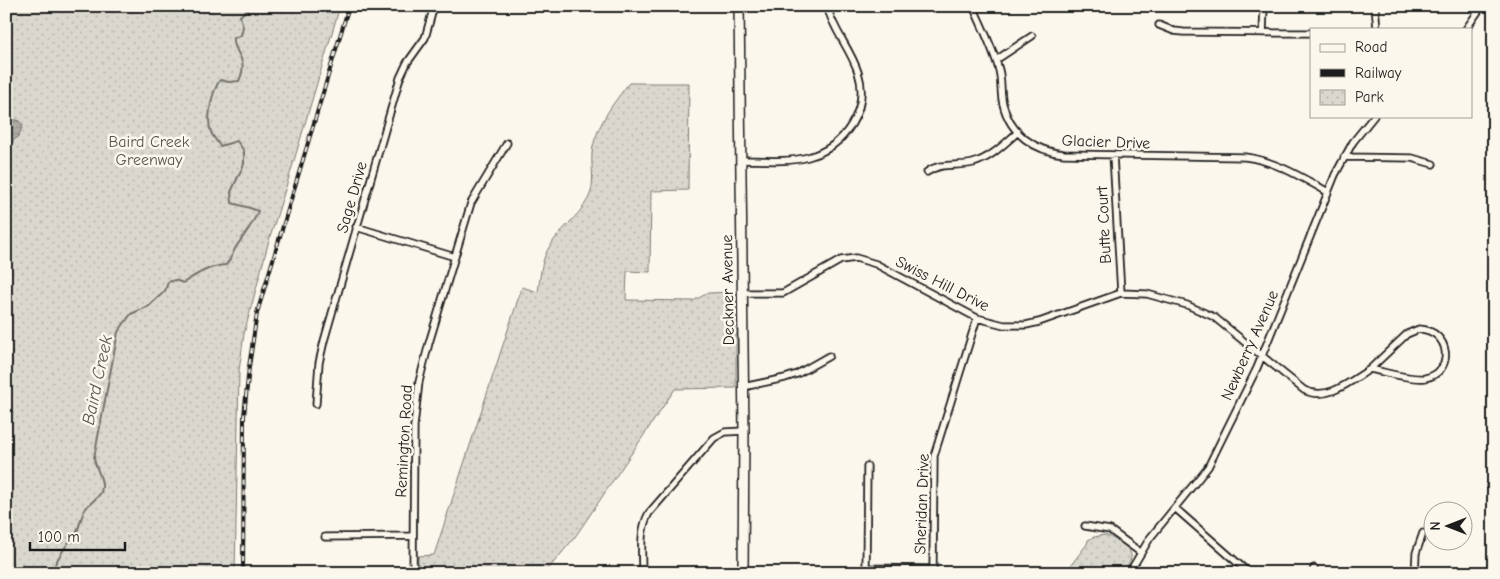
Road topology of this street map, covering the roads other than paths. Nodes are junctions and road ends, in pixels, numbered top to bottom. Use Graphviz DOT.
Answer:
graph roads {
  1 [pos="434,6"];
  2 [pos="739,6"];
  3 [pos="828,6"];
  4 [pos="973,6"];
  5 [pos="1264,6"];
  6 [pos="1375,6"];
  7 [pos="1482,6"];
  8 [pos="1159,25"];
  9 [pos="1377,28"];
  10 [pos="1467,28"];
  11 [pos="1263,33"];
  12 [pos="1310,33"];
  13 [pos="1032,36"];
  14 [pos="996,60"];
  15 [pos="1372,118"];
  16 [pos="1018,132"];
  17 [pos="507,143"];
  18 [pos="1113,155"];
  19 [pos="1344,157"];
  20 [pos="740,160"];
  21 [pos="1433,164"];
  22 [pos="927,172"];
  23 [pos="1328,192"];
  24 [pos="356,227"];
  25 [pos="455,256"];
  26 [pos="742,293"];
  27 [pos="1120,293"];
  28 [pos="977,318"];
  29 [pos="1262,355"];
  30 [pos="828,356"];
  31 [pos="1370,369"];
  32 [pos="743,386"];
  33 [pos="316,404"];
  34 [pos="744,431"];
  35 [pos="868,466"];
  36 [pos="1175,508"];
  37 [pos="1085,526"];
  38 [pos="413,536"];
  39 [pos="1422,536"];
  40 [pos="325,537"];
  41 [pos="1140,552"];
  42 [pos="866,571"];
  43 [pos="413,573"];
  44 [pos="642,573"];
  45 [pos="743,573"];
  46 [pos="1129,573"];
  47 [pos="1249,573"];
  48 [pos="1415,573"];
  1 -- 24 [label="street, Sage Drive"];
  2 -- 20 [label="street, Deckner Avenue"];
  3 -- 20 [label="street"];
  4 -- 14 [label="street, Glacier Drive"];
  5 -- 11 [label="street"];
  6 -- 9 [label="street"];
  7 -- 10 [label="street"];
  8 -- 11 [label="street"];
  11 -- 12 [label="street"];
  13 -- 14 [label="street"];
  14 -- 16 [label="street, Glacier Drive"];
  15 -- 19 [label="street, Newberry Avenue"];
  16 -- 18 [label="street, Glacier Drive"];
  16 -- 22 [label="street"];
  17 -- 25 [label="street, Remington Road"];
  18 -- 23 [label="street, Glacier Drive"];
  18 -- 27 [label="street, Butte Court"];
  19 -- 21 [label="street"];
  19 -- 23 [label="street, Newberry Avenue"];
  20 -- 26 [label="street, Deckner Avenue"];
  23 -- 29 [label="street, Newberry Avenue"];
  24 -- 25 [label="street"];
  24 -- 33 [label="street, Sage Drive"];
  25 -- 38 [label="street, Remington Road"];
  26 -- 28 [label="street, Swiss Hill Drive"];
  26 -- 32 [label="street, Deckner Avenue"];
  27 -- 28 [label="street, Swiss Hill Drive"];
  27 -- 29 [label="street, Swiss Hill Drive"];
  28 -- 42 [label="street, Sheridan Drive"];
  29 -- 31 [label="street, Swiss Hill Drive"];
  29 -- 36 [label="street, Newberry Avenue"];
  30 -- 32 [label="street"];
  31 -- 31 [label="street, Swiss Hill Drive"];
  32 -- 34 [label="street, Deckner Avenue"];
  34 -- 44 [label="street"];
  34 -- 45 [label="street, Deckner Avenue"];
  35 -- 42 [label="street"];
  36 -- 41 [label="street, Newberry Avenue"];
  36 -- 47 [label="street"];
  37 -- 41 [label="street"];
  38 -- 40 [label="street"];
  38 -- 43 [label="street, Remington Road"];
  39 -- 48 [label="street"];
  41 -- 46 [label="street, Newberry Avenue"];
}
